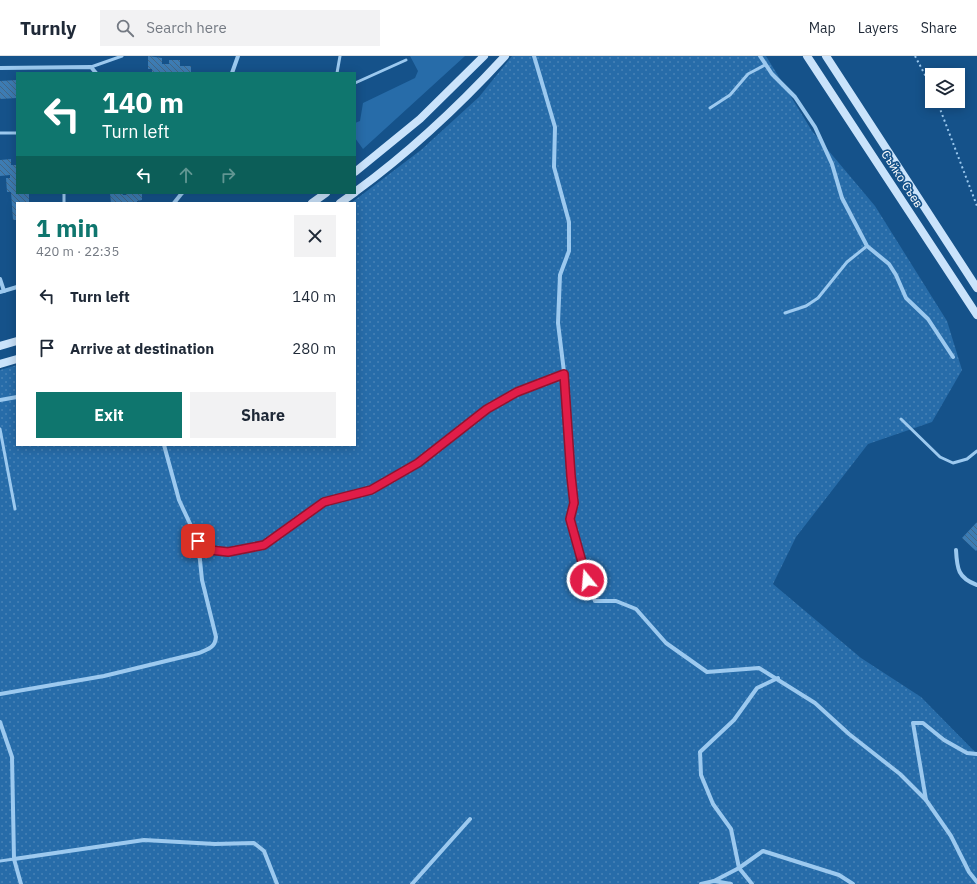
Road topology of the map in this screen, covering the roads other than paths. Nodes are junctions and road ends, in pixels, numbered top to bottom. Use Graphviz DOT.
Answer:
graph roads {
  1 [pos="122,56"];
  2 [pos="238,56"];
  3 [pos="340,56"];
  4 [pos="476,56"];
  5 [pos="484,56"];
  6 [pos="505,56"];
  7 [pos="534,56"];
  8 [pos="760,56"];
  9 [pos="807,56"];
  10 [pos="826,56"];
  11 [pos="406,60"];
  12 [pos="765,65"];
  13 [pos="91,67"];
  14 [pos="0,68"];
  15 [pos="95,72"];
  16 [pos="232,72"];
  17 [pos="337,72"];
  18 [pos="356,83"];
  19 [pos="456,84"];
  20 [pos="710,108"];
  21 [pos="16,133"];
  22 [pos="0,134"];
  23 [pos="356,171"];
  24 [pos="356,191"];
  25 [pos="181,194"];
  26 [pos="325,194"];
  27 [pos="351,194"];
  28 [pos="175,202"];
  29 [pos="313,202"];
  30 [pos="341,202"];
  31 [pos="867,246"];
  32 [pos="0,278"];
  33 [pos="16,287"];
  34 [pos="977,288"];
  35 [pos="2,292"];
  36 [pos="785,313"];
  37 [pos="977,315"];
  38 [pos="16,341"];
  39 [pos="0,346"];
  40 [pos="953,357"];
  41 [pos="16,359"];
  42 [pos="0,364"];
  43 [pos="564,374"];
  44 [pos="16,398"];
  45 [pos="0,400"];
  46 [pos="901,419"];
  47 [pos="0,429"];
  48 [pos="164,446"];
  49 [pos="977,451"];
  50 [pos="15,509"];
  51 [pos="198,541"];
  52 [pos="956,550"];
  53 [pos="977,585"];
  54 [pos="778,678"];
  55 [pos="0,694"];
  56 [pos="0,722"];
  57 [pos="977,754"];
  58 [pos="926,800"];
  59 [pos="470,819"];
  60 [pos="14,859"];
  61 [pos="0,861"];
  62 [pos="739,868"];
  63 [pos="714,881"];
  64 [pos="977,882"];
  65 [pos="21,884"];
  66 [pos="277,884"];
  67 [pos="412,884"];
  68 [pos="701,884"];
  69 [pos="731,884"];
  70 [pos="752,884"];
  71 [pos="853,884"];
  1 -- 13 [label="lane"];
  2 -- 16 [label="street"];
  3 -- 17 [label="lane"];
  4 -- 19 [label="street"];
  5 -- 19 [label="street"];
  6 -- 24 [label="street"];
  7 -- 43 [label="street"];
  8 -- 12 [label="street"];
  9 -- 37 [label="street, Съйко Съев"];
  10 -- 34 [label="street, Съйко Съев"];
  11 -- 18 [label="lane"];
  12 -- 20 [label="lane"];
  12 -- 31 [label="street"];
  13 -- 14 [label="street"];
  13 -- 15 [label="street"];
  19 -- 23 [label="street"];
  21 -- 22 [label="lane"];
  25 -- 28 [label="street"];
  26 -- 29 [label="street"];
  27 -- 30 [label="street"];
  31 -- 36 [label="lane"];
  31 -- 40 [label="street"];
  32 -- 35 [label="street"];
  33 -- 35 [label="street"];
  38 -- 39 [label="street"];
  41 -- 42 [label="street"];
  43 -- 51 [label="street"];
  43 -- 54 [label="street"];
  44 -- 45 [label="street"];
  46 -- 49 [label="lane"];
  47 -- 50 [label="lane"];
  48 -- 51 [label="street"];
  51 -- 55 [label="street"];
  52 -- 53 [label="street"];
  54 -- 58 [label="street"];
  54 -- 62 [label="street"];
  56 -- 60 [label="street"];
  57 -- 58 [label="street"];
  58 -- 64 [label="street"];
  59 -- 67 [label="street"];
  60 -- 61 [label="lane"];
  60 -- 65 [label="street"];
  60 -- 66 [label="street"];
  62 -- 63 [label="street"];
  62 -- 70 [label="street"];
  62 -- 71 [label="street"];
  63 -- 68 [label="street"];
  63 -- 69 [label="street"];
}
